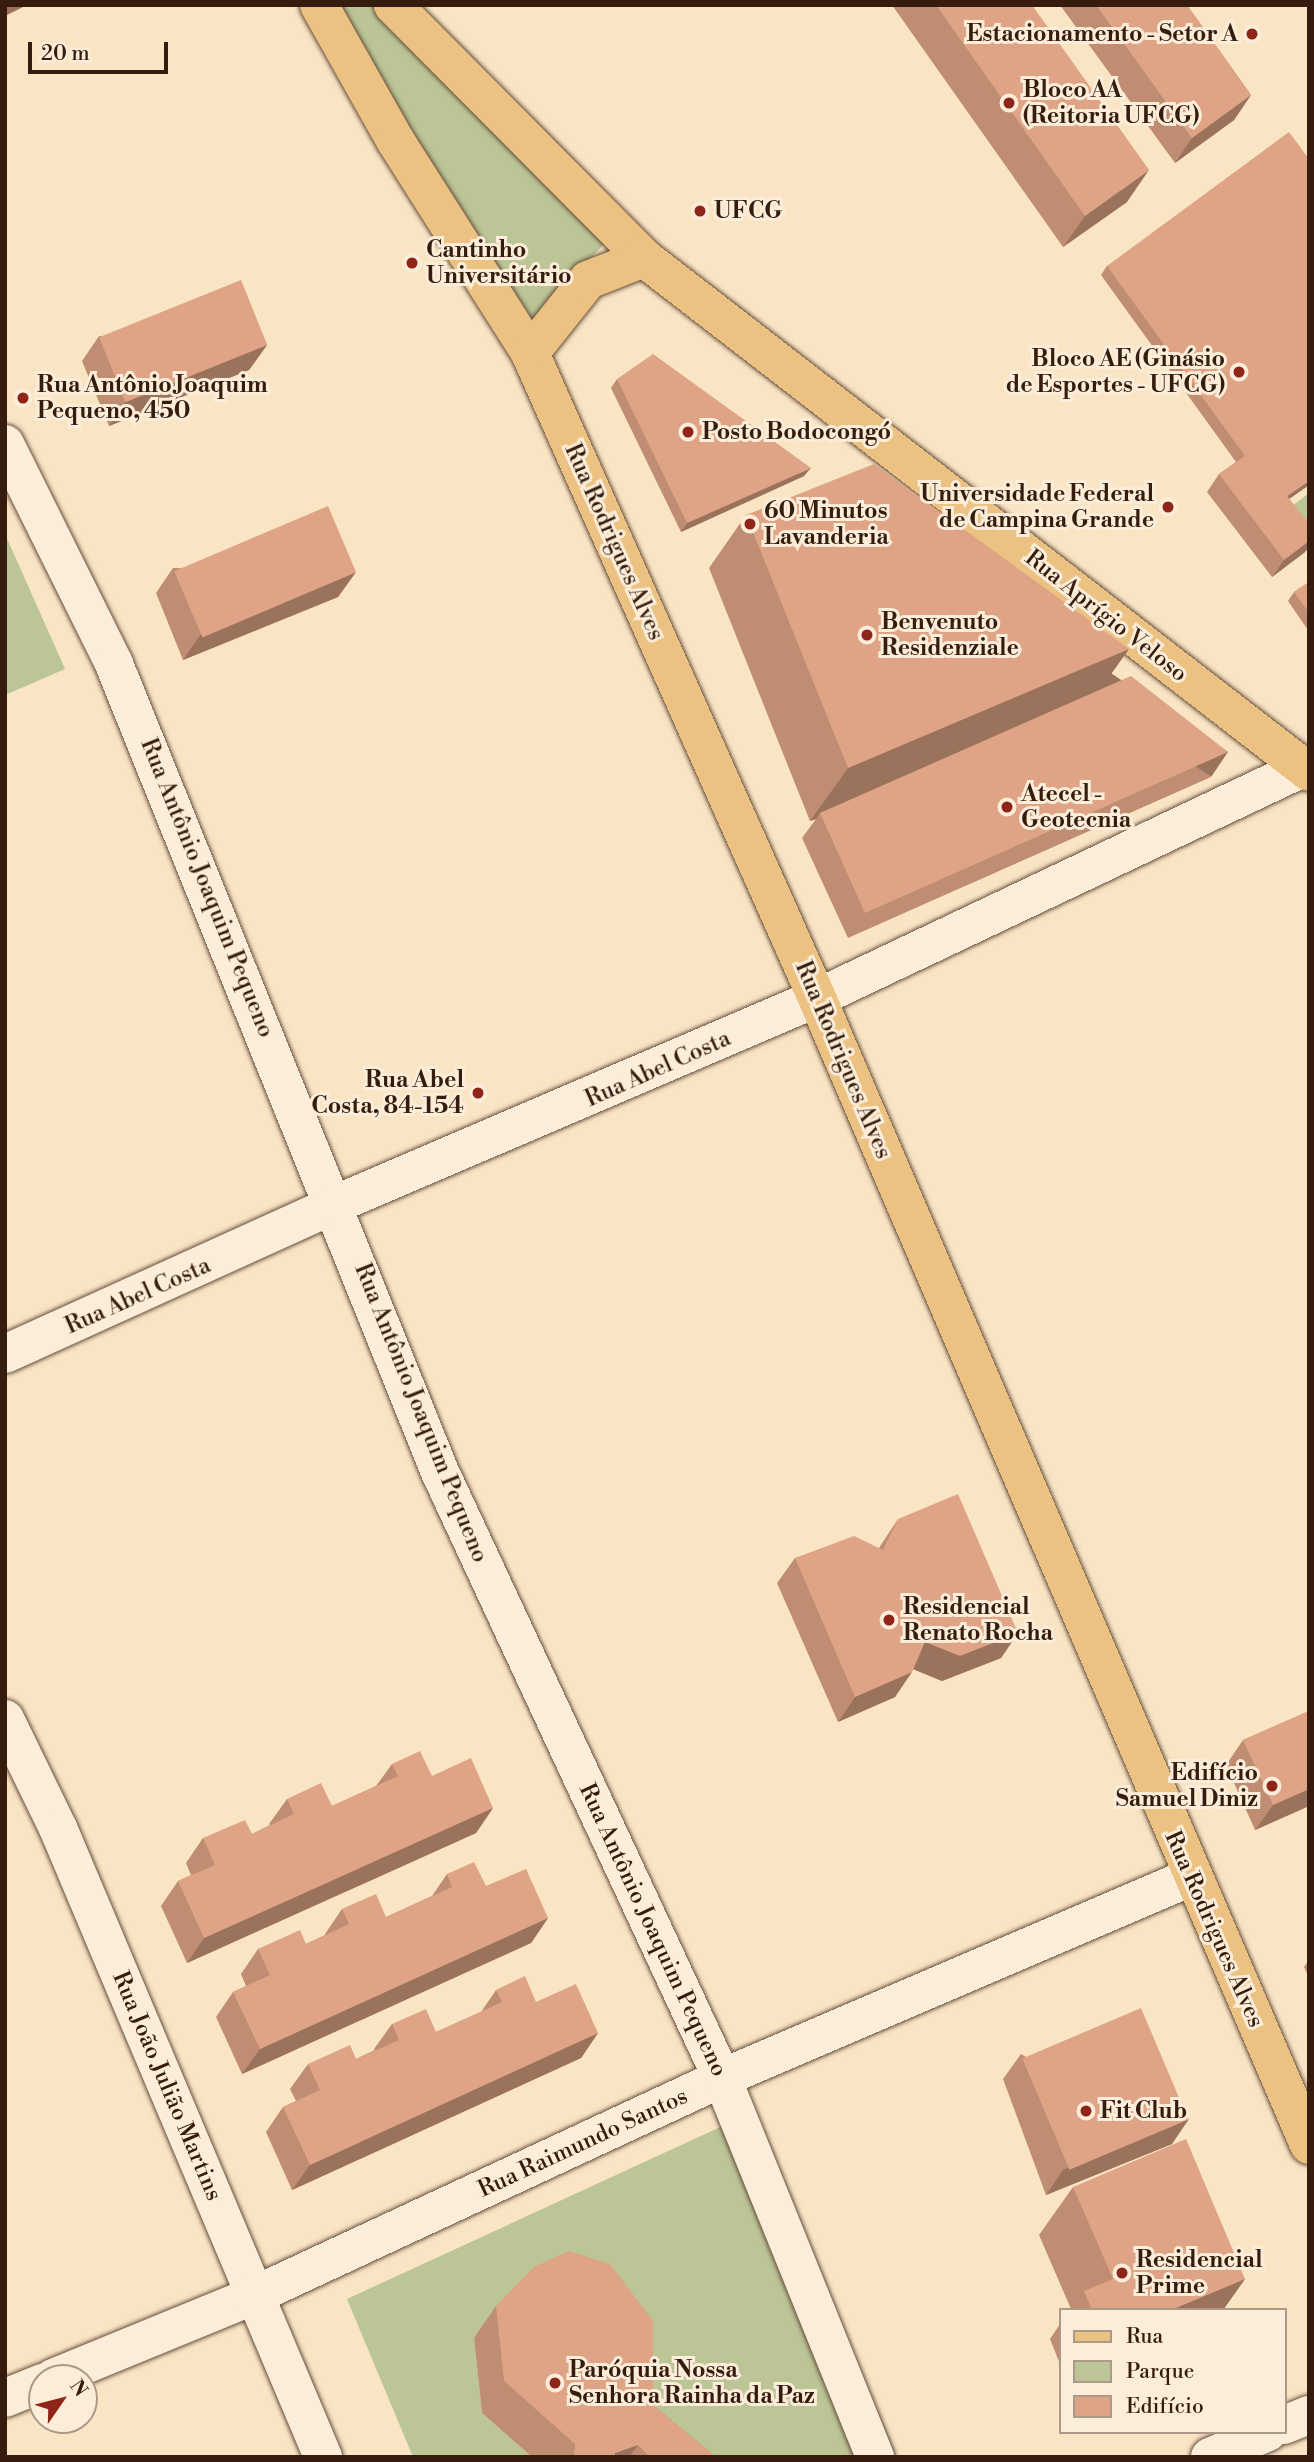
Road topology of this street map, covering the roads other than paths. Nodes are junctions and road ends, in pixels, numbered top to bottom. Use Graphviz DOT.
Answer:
graph roads {
  1 [pos="319,5"];
  2 [pos="393,5"];
  3 [pos="644,258"];
  4 [pos="530,353"];
  5 [pos="5,444"];
  6 [pos="1306,770"];
  7 [pos="817,998"];
  8 [pos="336,1204"];
  9 [pos="5,1354"];
  10 [pos="5,1719"];
  11 [pos="1191,1877"];
  12 [pos="722,2078"];
  13 [pos="1309,2145"];
  14 [pos="255,2295"];
  15 [pos="87,2364"];
  16 [pos="28,2388"];
  17 [pos="5,2398"];
  18 [pos="1309,2415"];
  19 [pos="1286,2424"];
  20 [pos="1263,2434"];
  21 [pos="323,2457"];
  22 [pos="875,2457"];
  23 [pos="1210,2457"];
  1 -- 4 [label="main road, Rua Rodrigues Alves"];
  2 -- 3 [label="main road"];
  3 -- 4 [label="main road"];
  3 -- 6 [label="main road, Rua Aprígio Veloso"];
  4 -- 7 [label="main road, Rua Rodrigues Alves"];
  5 -- 8 [label="street, Rua Antônio Joaquim Pequeno"];
  6 -- 7 [label="street, Rua Abel Costa"];
  7 -- 8 [label="street, Rua Abel Costa"];
  7 -- 11 [label="main road, Rua Rodrigues Alves"];
  8 -- 9 [label="street, Rua Abel Costa"];
  8 -- 12 [label="street, Rua Antônio Joaquim Pequeno"];
  10 -- 14 [label="street, Rua João Julião Martins"];
  11 -- 12 [label="street, Rua Raimundo Santos"];
  11 -- 13 [label="main road, Rua Rodrigues Alves"];
  12 -- 14 [label="street, Rua Raimundo Santos"];
  12 -- 22 [label="street, Rua Antônio Joaquim Pequeno"];
  14 -- 15 [label="street, Rua Raimundo Santos"];
  14 -- 21 [label="street, Rua João Julião Martins"];
  16 -- 17 [label="street"];
  18 -- 19 [label="street"];
  20 -- 23 [label="street"];
}
